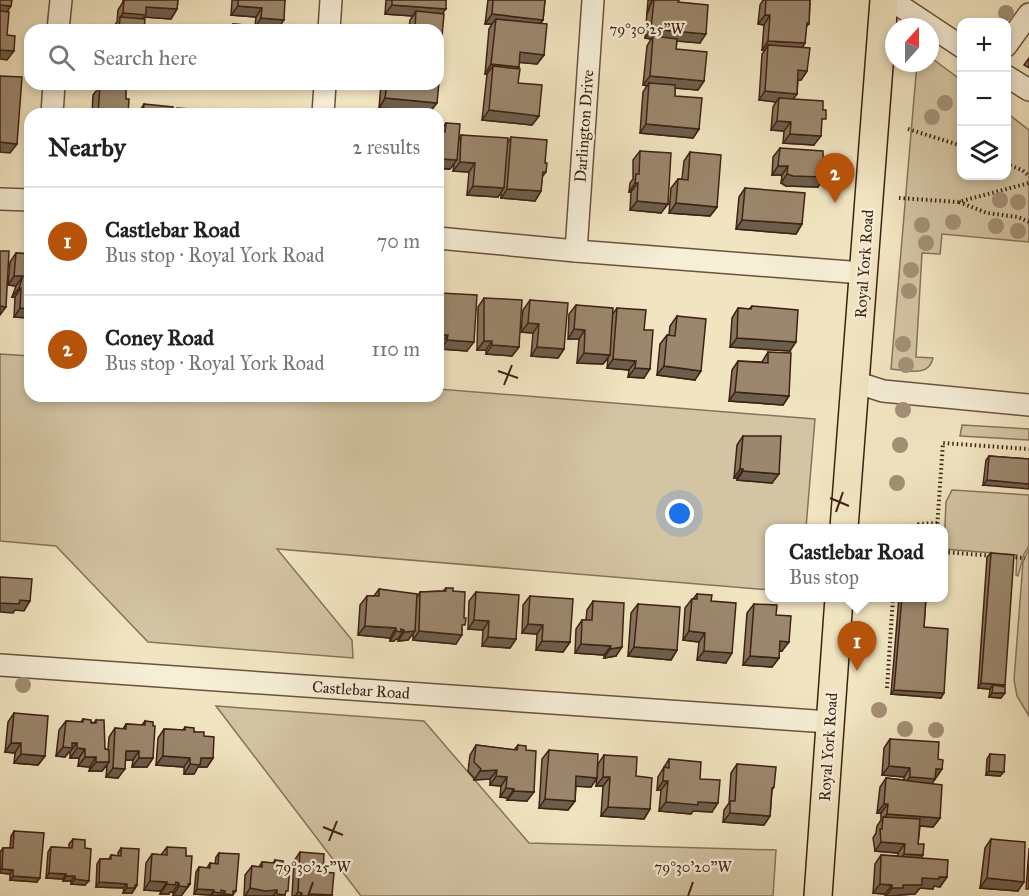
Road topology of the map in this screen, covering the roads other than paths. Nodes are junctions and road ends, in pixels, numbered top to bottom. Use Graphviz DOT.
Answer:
graph roads {
  1 [pos="61,0"];
  2 [pos="331,0"];
  3 [pos="593,0"];
  4 [pos="884,0"];
  5 [pos="891,0"];
  6 [pos="1029,14"];
  7 [pos="59,24"];
  8 [pos="329,24"];
  9 [pos="1011,39"];
  10 [pos="957,44"];
  11 [pos="1011,78"];
  12 [pos="54,90"];
  13 [pos="325,90"];
  14 [pos="1029,90"];
  15 [pos="52,108"];
  16 [pos="323,108"];
  17 [pos="0,199"];
  18 [pos="24,201"];
  19 [pos="444,239"];
  20 [pos="576,251"];
  21 [pos="863,273"];
  22 [pos="855,382"];
  23 [pos="1029,405"];
  24 [pos="844,524"];
  25 [pos="839,602"];
  26 [pos="0,665"];
  27 [pos="829,722"];
  28 [pos="818,896"];
  1 -- 7 [label="street"];
  2 -- 8 [label="street"];
  3 -- 20 [label="street, Darlington Drive"];
  4 -- 21 [label="main road, Royal York Road"];
  5 -- 10 [label="street"];
  6 -- 9 [label="street"];
  11 -- 14 [label="street"];
  12 -- 15 [label="street"];
  13 -- 16 [label="street"];
  17 -- 18 [label="street"];
  19 -- 20 [label="street"];
  20 -- 21 [label="street"];
  21 -- 22 [label="main road, Royal York Road"];
  22 -- 23 [label="street"];
  22 -- 24 [label="main road, Royal York Road"];
  25 -- 27 [label="main road, Royal York Road"];
  26 -- 27 [label="street, Castlebar Road"];
  27 -- 28 [label="main road, Royal York Road"];
}
